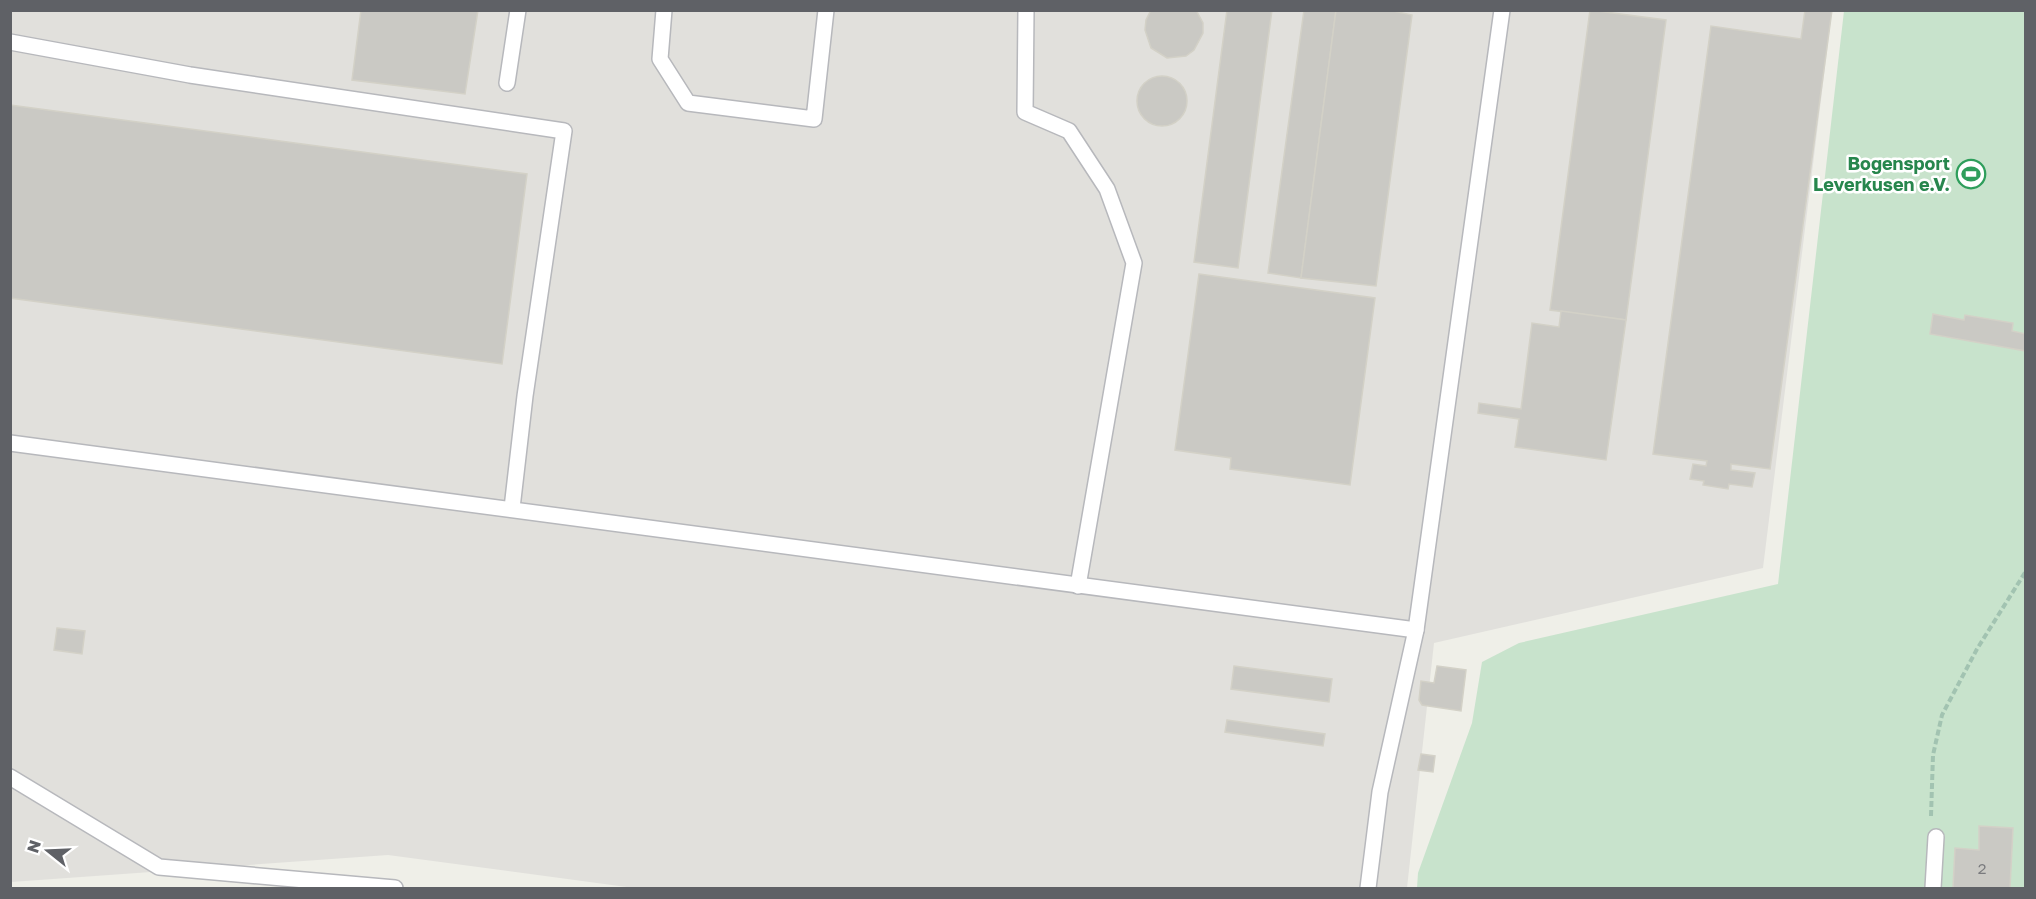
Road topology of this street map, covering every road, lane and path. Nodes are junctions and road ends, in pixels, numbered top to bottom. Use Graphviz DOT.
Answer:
graph roads {
  1 [pos="518,10"];
  2 [pos="664,10"];
  3 [pos="826,10"];
  4 [pos="1026,10"];
  5 [pos="1502,10"];
  6 [pos="10,42"];
  7 [pos="507,83"];
  8 [pos="10,443"];
  9 [pos="512,508"];
  10 [pos="2025,571"];
  11 [pos="1078,586"];
  12 [pos="1416,630"];
  13 [pos="10,777"];
  14 [pos="1936,837"];
  15 [pos="395,888"];
  16 [pos="1368,888"];
  17 [pos="1933,888"];
  1 -- 7 [label="lane"];
  2 -- 3 [label="lane"];
  4 -- 11 [label="lane"];
  5 -- 12 [label="lane"];
  6 -- 9 [label="lane"];
  8 -- 9 [label="lane"];
  9 -- 11 [label="lane"];
  10 -- 14 [label="path"];
  11 -- 12 [label="lane"];
  12 -- 16 [label="lane"];
  13 -- 15 [label="lane"];
  14 -- 17 [label="lane"];
}
